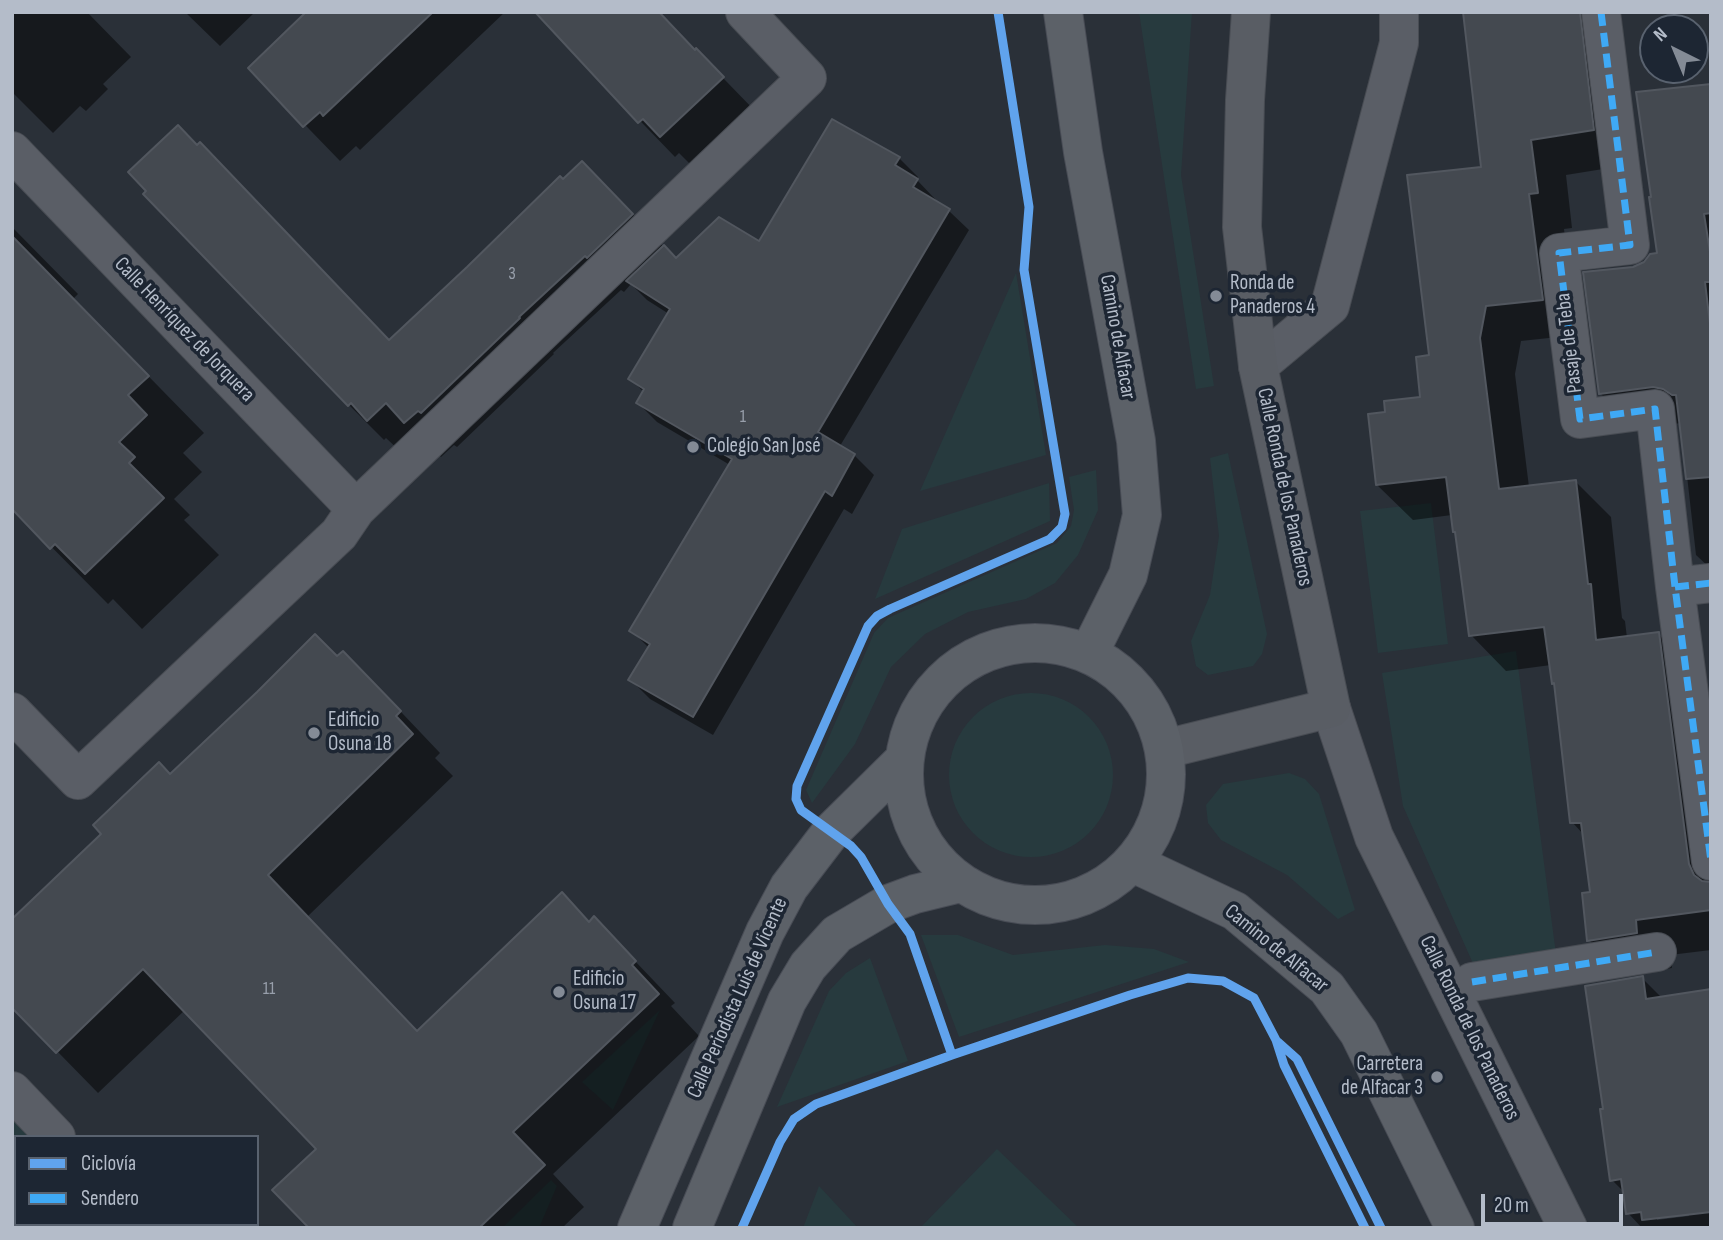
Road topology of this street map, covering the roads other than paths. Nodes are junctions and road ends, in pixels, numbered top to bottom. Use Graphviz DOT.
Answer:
graph roads {
  1 [pos="745,12"];
  2 [pos="1063,12"];
  3 [pos="1251,12"];
  4 [pos="1399,12"];
  5 [pos="1601,12"];
  6 [pos="12,151"];
  7 [pos="1258,366"];
  8 [pos="356,509"];
  9 [pos="1693,585"];
  10 [pos="1089,653"];
  11 [pos="1331,708"];
  12 [pos="12,712"];
  13 [pos="1165,748"];
  14 [pos="904,760"];
  15 [pos="1711,861"];
  16 [pos="1133,863"];
  17 [pos="960,883"];
  18 [pos="1657,952"];
  19 [pos="1472,982"];
  20 [pos="12,1091"];
  21 [pos="54,1135"];
  22 [pos="637,1228"];
  23 [pos="692,1228"];
  24 [pos="1455,1228"];
  25 [pos="1568,1228"];
  1 -- 8 [label="street"];
  2 -- 10 [label="main road, Camino de Alfacar"];
  3 -- 7 [label="street"];
  4 -- 7 [label="street, Calle Ronda de los Panaderos"];
  5 -- 9 [label="street, Pasaje de Teba"];
  6 -- 8 [label="street, Calle Henríquez de Jorquera"];
  7 -- 11 [label="street, Calle Ronda de los Panaderos"];
  8 -- 12 [label="street"];
  9 -- 15 [label="street, Pasaje de Teba"];
  10 -- 13 [label="main road"];
  10 -- 14 [label="main road"];
  11 -- 13 [label="street"];
  11 -- 25 [label="street, Calle Ronda de los Panaderos"];
  13 -- 16 [label="main road"];
  14 -- 17 [label="main road"];
  14 -- 22 [label="main road, Calle Periodista Luis de Vicente"];
  16 -- 17 [label="main road"];
  16 -- 24 [label="main road, Camino de Alfacar"];
  17 -- 23 [label="main road"];
  18 -- 19 [label="street"];
  20 -- 21 [label="street"];
}
